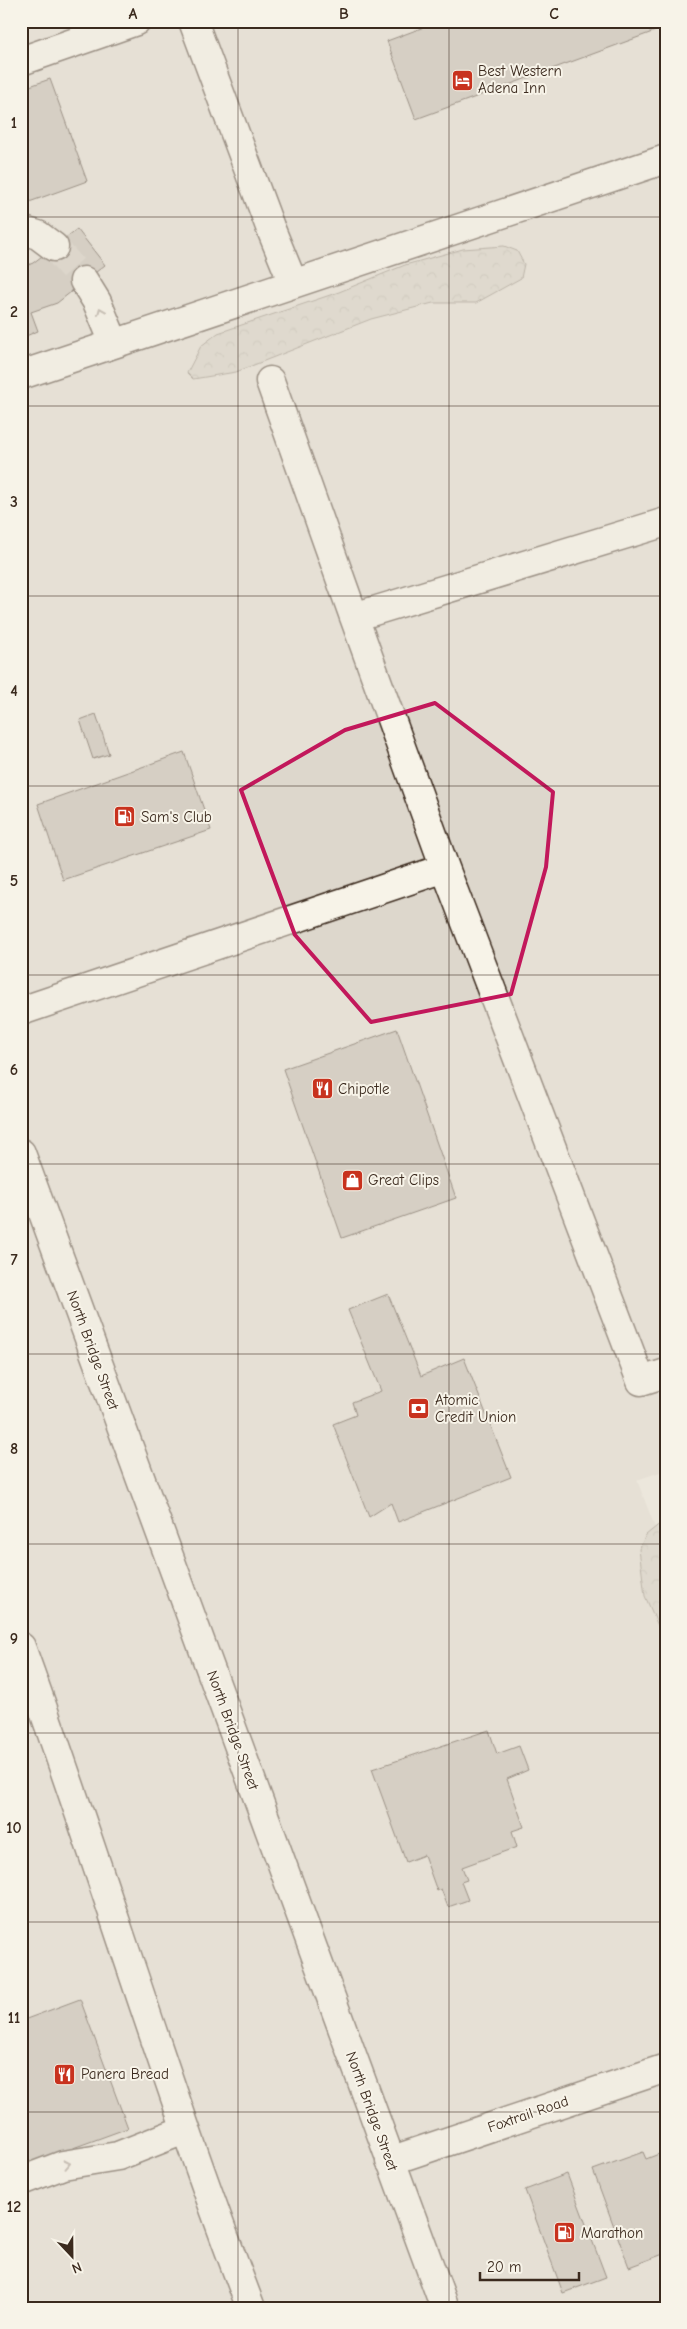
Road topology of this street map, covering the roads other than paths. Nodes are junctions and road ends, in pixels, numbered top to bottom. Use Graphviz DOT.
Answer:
graph roads {
  1 [pos="136,21"];
  2 [pos="193,21"];
  3 [pos="21,61"];
  4 [pos="666,159"];
  5 [pos="21,230"];
  6 [pos="54,247"];
  7 [pos="84,281"];
  8 [pos="293,283"];
  9 [pos="114,343"];
  10 [pos="21,375"];
  11 [pos="270,381"];
  12 [pos="666,522"];
  13 [pos="354,618"];
  14 [pos="445,868"];
  15 [pos="21,1011"];
  16 [pos="21,1153"];
  17 [pos="666,1373"];
  18 [pos="21,1647"];
  19 [pos="666,2068"];
  20 [pos="184,2130"];
  21 [pos="390,2161"];
  22 [pos="21,2181"];
  23 [pos="250,2308"];
  24 [pos="445,2308"];
  1 -- 3 [label="main road"];
  2 -- 8 [label="main road"];
  4 -- 8 [label="main road"];
  5 -- 6 [label="main road"];
  9 -- 7 [label="main road, one-way"];
  8 -- 9 [label="main road"];
  9 -- 10 [label="main road"];
  11 -- 13 [label="main road"];
  12 -- 13 [label="main road"];
  13 -- 14 [label="main road"];
  14 -- 15 [label="main road"];
  14 -- 17 [label="main road"];
  16 -- 21 [label="main road, North Bridge Street"];
  18 -- 20 [label="main road"];
  19 -- 21 [label="main road, Foxtrail Road"];
  22 -- 20 [label="main road, one-way"];
  20 -- 23 [label="main road"];
  21 -- 24 [label="main road, North Bridge Street"];
}
